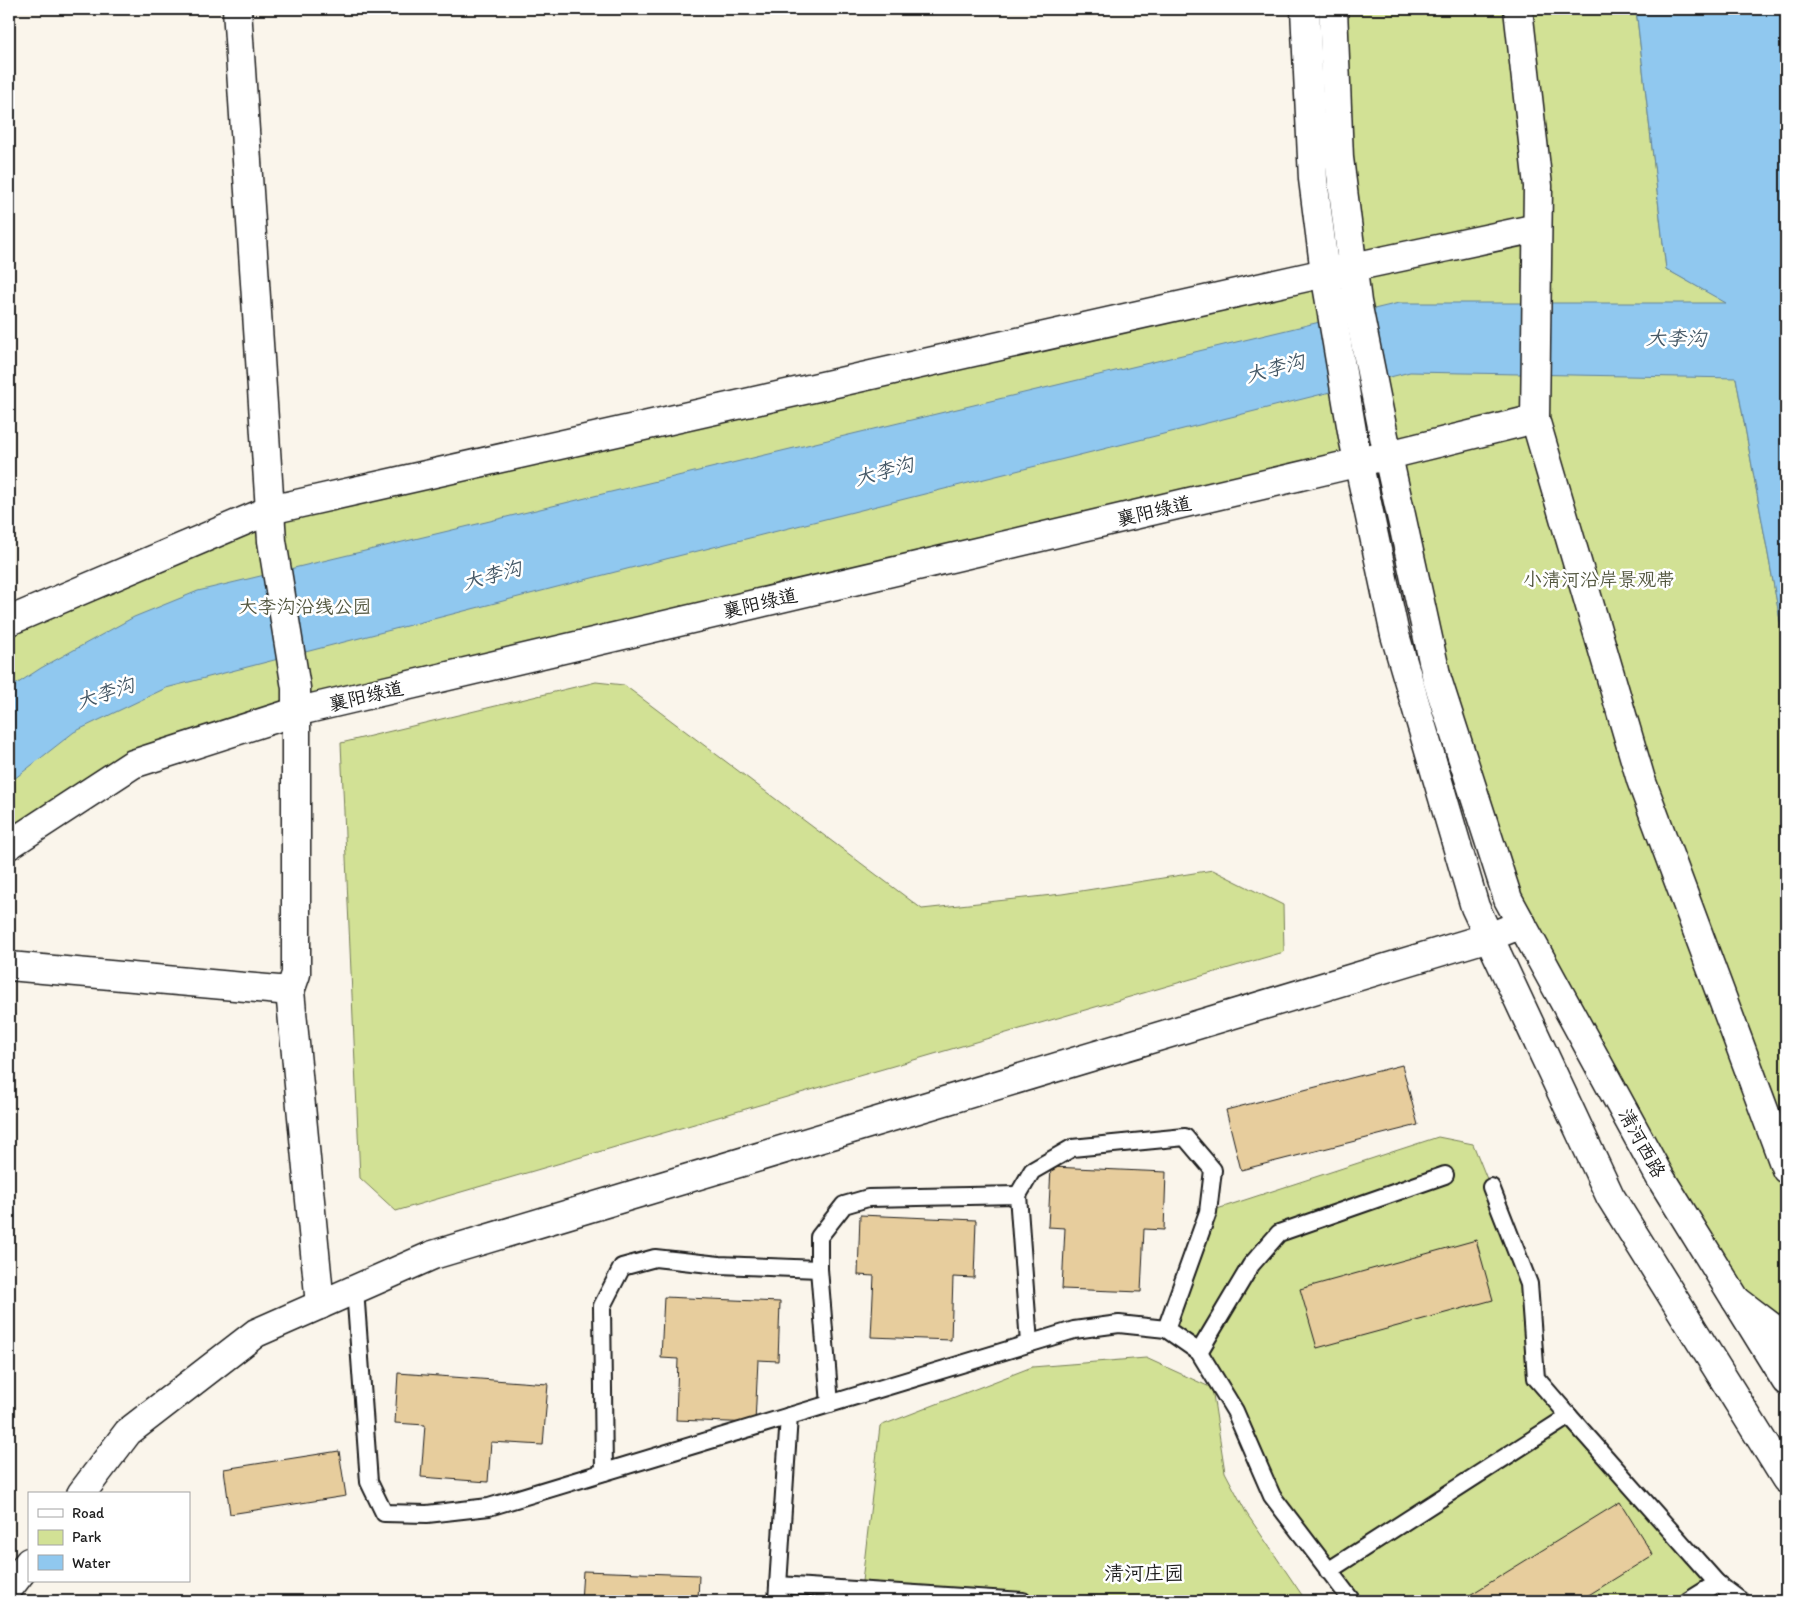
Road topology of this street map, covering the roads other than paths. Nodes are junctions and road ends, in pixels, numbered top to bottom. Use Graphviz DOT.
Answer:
graph roads {
  1 [pos="237,9"];
  2 [pos="1305,9"];
  3 [pos="1333,9"];
  4 [pos="1518,9"];
  5 [pos="1537,236"];
  6 [pos="1352,267"];
  7 [pos="1325,273"];
  8 [pos="1344,301"];
  9 [pos="1534,419"];
  10 [pos="1385,443"];
  11 [pos="1360,462"];
  12 [pos="270,510"];
  13 [pos="9,621"];
  14 [pos="296,700"];
  15 [pos="9,845"];
  16 [pos="1522,924"];
  17 [pos="1489,937"];
  18 [pos="9,966"];
  19 [pos="290,991"];
  20 [pos="1786,1169"];
  21 [pos="1444,1175"];
  22 [pos="1491,1187"];
  23 [pos="1018,1194"];
  24 [pos="819,1268"];
  25 [pos="355,1289"];
  26 [pos="1736,1300"];
  27 [pos="320,1305"];
  28 [pos="1166,1328"];
  29 [pos="1786,1338"];
  30 [pos="1029,1343"];
  31 [pos="1199,1352"];
  32 [pos="1786,1381"];
  33 [pos="830,1404"];
  34 [pos="789,1416"];
  35 [pos="1570,1416"];
  36 [pos="604,1472"];
  37 [pos="1786,1479"];
  38 [pos="83,1492"];
  39 [pos="28,1563"];
  40 [pos="1328,1570"];
  41 [pos="1717,1583"];
  42 [pos="9,1588"];
  43 [pos="778,1593"];
  44 [pos="1023,1601"];
  45 [pos="1352,1601"];
  46 [pos="1688,1601"];
  47 [pos="1741,1601"];
  1 -- 12 [label="street"];
  2 -- 7 [label="street"];
  3 -- 6 [label="street"];
  4 -- 5 [label="street"];
  5 -- 6 [label="street"];
  5 -- 9 [label="street"];
  6 -- 7 [label="street"];
  6 -- 8 [label="street"];
  7 -- 8 [label="street"];
  7 -- 12 [label="street"];
  8 -- 10 [label="street, 清河西路"];
  8 -- 11 [label="street"];
  9 -- 10 [label="street, 襄阳绿道"];
  9 -- 20 [label="street"];
  10 -- 11 [label="street, 襄阳绿道"];
  10 -- 16 [label="street, 清河西路"];
  11 -- 14 [label="street, 襄阳绿道"];
  11 -- 17 [label="street"];
  12 -- 13 [label="street"];
  12 -- 14 [label="street"];
  14 -- 15 [label="street, 襄阳绿道"];
  14 -- 19 [label="street"];
  16 -- 17 [label="street"];
  16 -- 26 [label="street, 清河西路"];
  17 -- 25 [label="street"];
  17 -- 37 [label="street"];
  18 -- 19 [label="street"];
  19 -- 27 [label="street"];
  21 -- 31 [label="lane"];
  22 -- 35 [label="lane"];
  23 -- 24 [label="lane"];
  23 -- 28 [label="lane"];
  23 -- 30 [label="lane"];
  24 -- 33 [label="lane"];
  24 -- 36 [label="lane"];
  25 -- 27 [label="street"];
  25 -- 36 [label="lane"];
  26 -- 29 [label="street"];
  26 -- 32 [label="street, 清河西路"];
  27 -- 38 [label="street"];
  28 -- 30 [label="lane"];
  28 -- 31 [label="lane"];
  30 -- 33 [label="lane"];
  31 -- 40 [label="lane"];
  33 -- 34 [label="lane"];
  34 -- 36 [label="lane"];
  34 -- 43 [label="lane"];
  35 -- 40 [label="lane"];
  35 -- 41 [label="lane"];
  39 -- 42 [label="street"];
  40 -- 45 [label="lane"];
  41 -- 46 [label="lane"];
  41 -- 47 [label="lane"];
  43 -- 44 [label="lane"];
}
